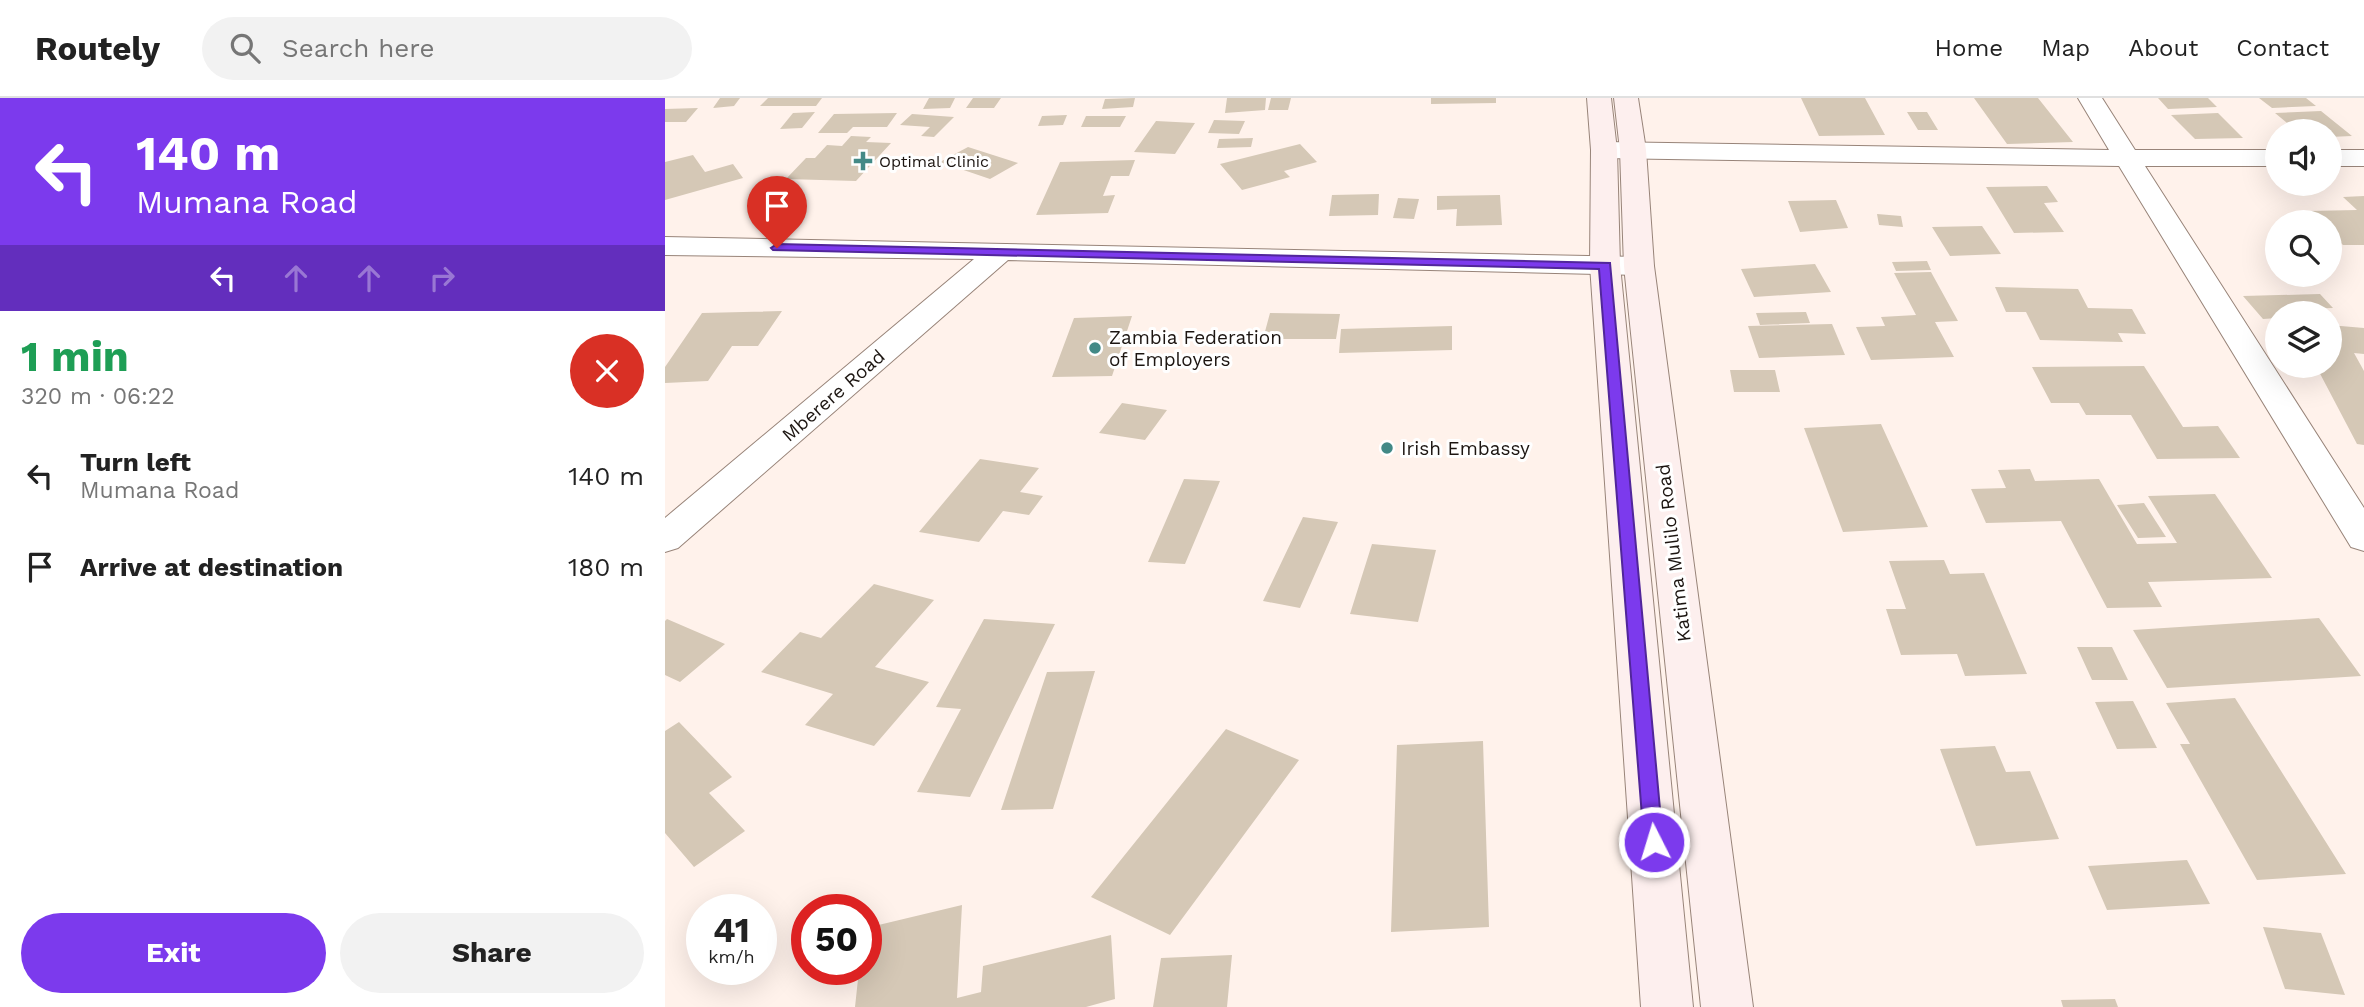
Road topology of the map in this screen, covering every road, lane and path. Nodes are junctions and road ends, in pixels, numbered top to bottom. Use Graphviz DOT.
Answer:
graph roads {
  1 [pos="1599,98"];
  2 [pos="1626,98"];
  3 [pos="2090,98"];
  4 [pos="1618,150"];
  5 [pos="2265,158"];
  6 [pos="2342,158"];
  7 [pos="2364,158"];
  8 [pos="2127,159"];
  9 [pos="665,246"];
  10 [pos="1001,251"];
  11 [pos="1622,265"];
  12 [pos="2364,538"];
  13 [pos="665,539"];
  14 [pos="1667,1007"];
  15 [pos="1727,1007"];
  1 -- 4 [label="main road, Katima Mulilo Road"];
  2 -- 4 [label="main road, Katima Mulilo Road"];
  3 -- 8 [label="street"];
  4 -- 8 [label="street"];
  4 -- 11 [label="main road, Katima Mulilo Road"];
  5 -- 8 [label="street"];
  6 -- 7 [label="street"];
  8 -- 12 [label="street"];
  9 -- 10 [label="street"];
  10 -- 11 [label="street"];
  10 -- 13 [label="street, Mberere Road"];
  11 -- 14 [label="main road, Katima Mulilo Road"];
  11 -- 15 [label="main road, Katima Mulilo Road"];
}
